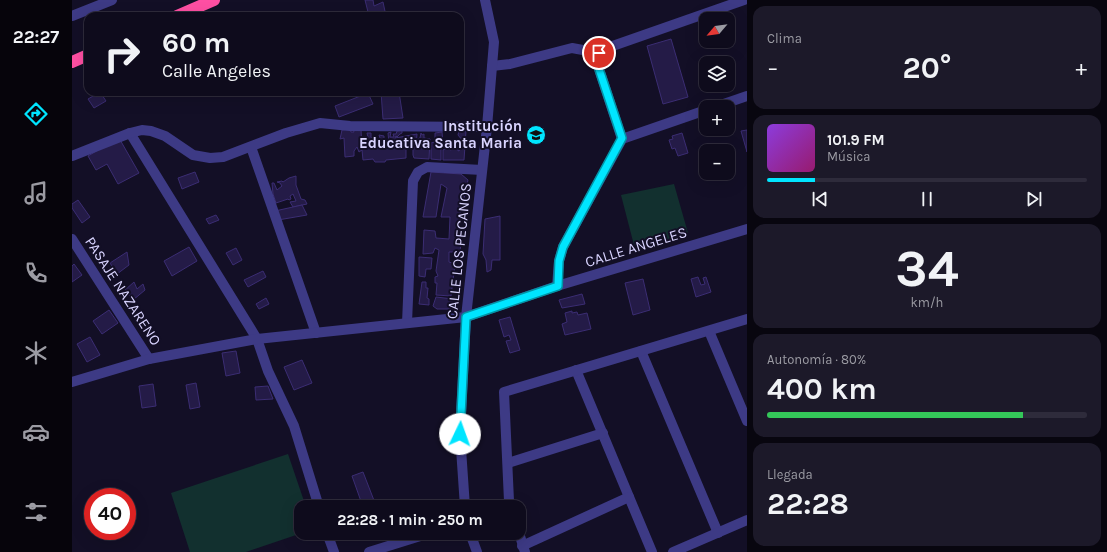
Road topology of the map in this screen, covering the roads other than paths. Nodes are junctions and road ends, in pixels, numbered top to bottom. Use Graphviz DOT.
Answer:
graph roads {
  1 [pos="112,0"];
  2 [pos="214,0"];
  3 [pos="485,0"];
  4 [pos="744,0"];
  5 [pos="186,12"];
  6 [pos="72,16"];
  7 [pos="599,53"];
  8 [pos="84,57"];
  9 [pos="72,62"];
  10 [pos="492,66"];
  11 [pos="747,96"];
  12 [pos="735,100"];
  13 [pos="699,112"];
  14 [pos="487,127"];
  15 [pos="130,132"];
  16 [pos="622,138"];
  17 [pos="251,147"];
  18 [pos="72,156"];
  19 [pos="482,170"];
  20 [pos="747,229"];
  21 [pos="72,239"];
  22 [pos="558,286"];
  23 [pos="466,317"];
  24 [pos="747,319"];
  25 [pos="407,323"];
  26 [pos="709,331"];
  27 [pos="316,333"];
  28 [pos="257,339"];
  29 [pos="641,351"];
  30 [pos="149,359"];
  31 [pos="576,370"];
  32 [pos="74,379"];
  33 [pos="747,421"];
  34 [pos="603,434"];
  35 [pos="508,463"];
  36 [pos="629,497"];
  37 [pos="317,500"];
  38 [pos="465,500"];
  39 [pos="510,500"];
  40 [pos="747,520"];
  41 [pos="718,532"];
  42 [pos="330,540"];
  43 [pos="408,540"];
  44 [pos="473,540"];
  45 [pos="524,549"];
  46 [pos="334,552"];
  47 [pos="369,552"];
  48 [pos="477,552"];
  49 [pos="652,552"];
  50 [pos="673,552"];
  1 -- 6 [label="street"];
  2 -- 5 [label="highway"];
  3 -- 10 [label="street, CALLE LOS PECANOS"];
  4 -- 7 [label="street"];
  7 -- 10 [label="street"];
  7 -- 16 [label="street"];
  8 -- 9 [label="highway"];
  10 -- 14 [label="street, CALLE LOS PECANOS"];
  11 -- 12 [label="street"];
  13 -- 16 [label="street"];
  14 -- 17 [label="street"];
  14 -- 19 [label="street, CALLE LOS PECANOS"];
  15 -- 17 [label="street"];
  15 -- 18 [label="street"];
  15 -- 28 [label="street"];
  16 -- 22 [label="street"];
  17 -- 27 [label="street"];
  19 -- 23 [label="street, CALLE LOS PECANOS"];
  19 -- 25 [label="street"];
  20 -- 22 [label="street, CALLE ANGELES"];
  21 -- 30 [label="street, PASAJE NAZARENO"];
  22 -- 23 [label="street, CALLE ANGELES"];
  23 -- 25 [label="street, CALLE ANGELES"];
  23 -- 38 [label="street, CALLE LOS PECANOS"];
  24 -- 26 [label="street"];
  25 -- 27 [label="street, CALLE ANGELES"];
  26 -- 29 [label="street"];
  26 -- 33 [label="street"];
  27 -- 28 [label="street, CALLE ANGELES"];
  28 -- 30 [label="street, CALLE ANGELES"];
  28 -- 37 [label="street"];
  29 -- 31 [label="street"];
  29 -- 41 [label="street"];
  30 -- 32 [label="street, CALLE ANGELES"];
  31 -- 34 [label="street"];
  31 -- 35 [label="street"];
  34 -- 35 [label="street"];
  34 -- 36 [label="street"];
  35 -- 39 [label="street"];
  36 -- 45 [label="street"];
  36 -- 49 [label="street"];
  40 -- 41 [label="street"];
  41 -- 50 [label="street"];
  42 -- 46 [label="street"];
  43 -- 47 [label="street"];
  44 -- 48 [label="street"];
}
